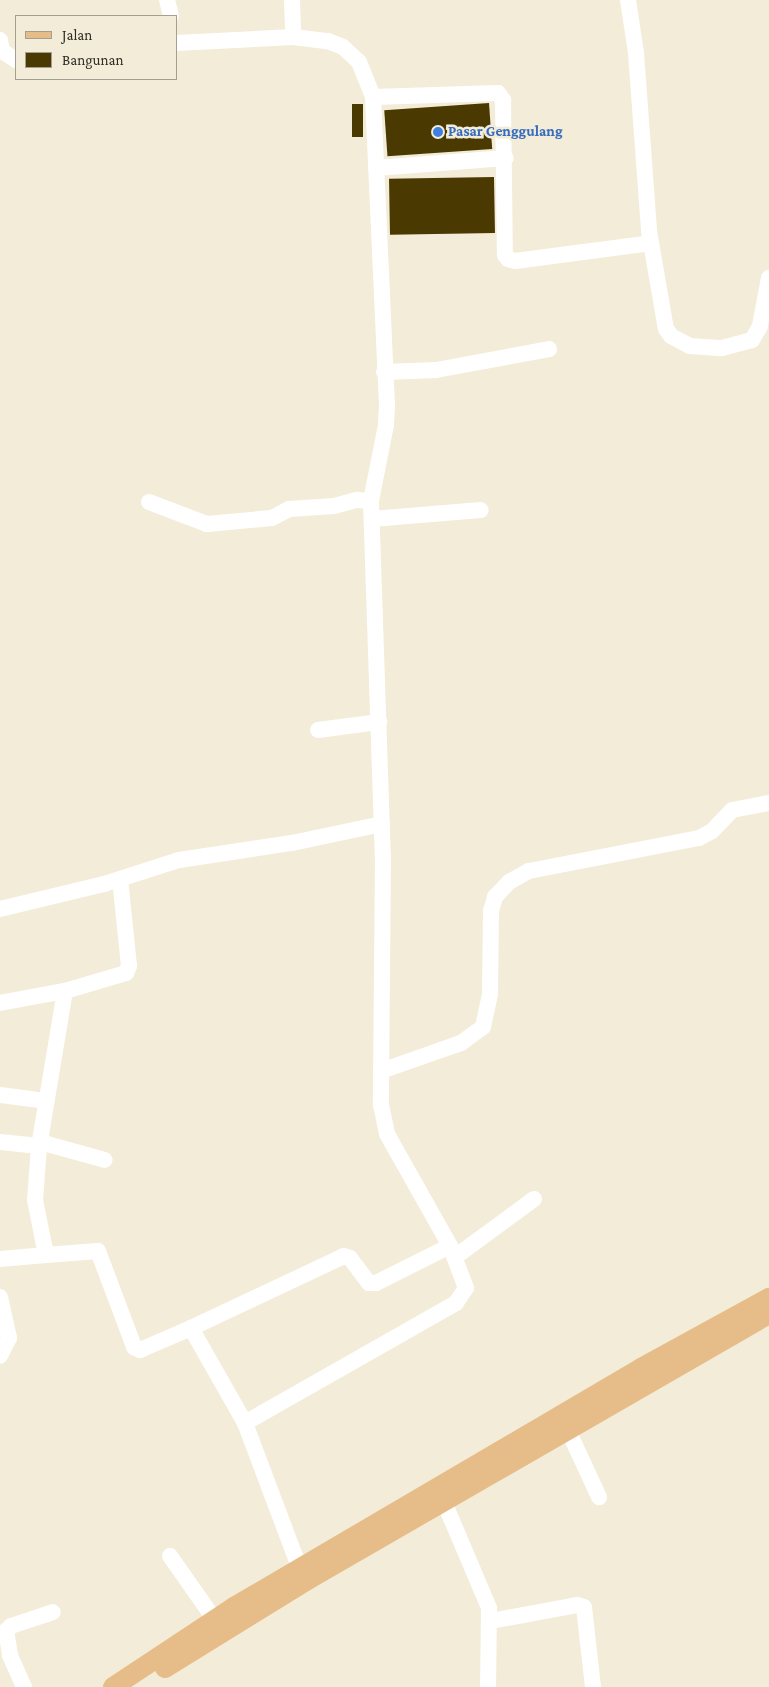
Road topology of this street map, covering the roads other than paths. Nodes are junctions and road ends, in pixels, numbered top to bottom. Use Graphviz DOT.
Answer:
graph roads {
  1 [pos="167,0"];
  2 [pos="292,0"];
  3 [pos="628,0"];
  4 [pos="170,15"];
  5 [pos="293,37"];
  6 [pos="0,40"];
  7 [pos="178,43"];
  8 [pos="15,59"];
  9 [pos="373,97"];
  10 [pos="506,158"];
  11 [pos="376,168"];
  12 [pos="651,243"];
  13 [pos="769,278"];
  14 [pos="549,349"];
  15 [pos="384,372"];
  16 [pos="371,501"];
  17 [pos="149,502"];
  18 [pos="481,510"];
  19 [pos="372,519"];
  20 [pos="379,722"];
  21 [pos="318,730"];
  22 [pos="769,803"];
  23 [pos="382,824"];
  24 [pos="120,879"];
  25 [pos="0,908"];
  26 [pos="66,991"];
  27 [pos="0,1003"];
  28 [pos="381,1071"];
  29 [pos="0,1095"];
  30 [pos="46,1101"];
  31 [pos="0,1142"];
  32 [pos="39,1144"];
  33 [pos="105,1160"];
  34 [pos="534,1199"];
  35 [pos="452,1252"];
  36 [pos="46,1255"];
  37 [pos="0,1259"];
  38 [pos="0,1297"];
  39 [pos="769,1298"];
  40 [pos="769,1314"];
  41 [pos="191,1328"];
  42 [pos="0,1356"];
  43 [pos="245,1422"];
  44 [pos="568,1430"];
  45 [pos="442,1496"];
  46 [pos="599,1497"];
  47 [pos="170,1556"];
  48 [pos="305,1574"];
  49 [pos="53,1612"];
  50 [pos="215,1620"];
  51 [pos="491,1621"];
  52 [pos="24,1687"];
  53 [pos="113,1687"];
  54 [pos="136,1687"];
  55 [pos="488,1687"];
  56 [pos="593,1687"];
  1 -- 4 [label="street"];
  2 -- 5 [label="street"];
  3 -- 12 [label="street"];
  5 -- 7 [label="street"];
  5 -- 9 [label="street"];
  6 -- 8 [label="street"];
  9 -- 10 [label="street"];
  9 -- 11 [label="street"];
  10 -- 11 [label="street"];
  10 -- 12 [label="street"];
  11 -- 15 [label="street"];
  12 -- 13 [label="street"];
  14 -- 15 [label="street"];
  15 -- 16 [label="street"];
  16 -- 17 [label="street"];
  16 -- 19 [label="street"];
  18 -- 19 [label="street"];
  19 -- 20 [label="street"];
  20 -- 21 [label="street"];
  20 -- 23 [label="street"];
  22 -- 28 [label="street"];
  23 -- 24 [label="street"];
  23 -- 28 [label="street"];
  24 -- 25 [label="street"];
  24 -- 26 [label="street"];
  26 -- 27 [label="street"];
  26 -- 30 [label="street"];
  28 -- 35 [label="street"];
  29 -- 30 [label="street"];
  30 -- 32 [label="street"];
  31 -- 32 [label="street"];
  32 -- 33 [label="street"];
  32 -- 36 [label="street"];
  34 -- 35 [label="street"];
  35 -- 41 [label="street"];
  35 -- 43 [label="street"];
  36 -- 37 [label="street"];
  36 -- 41 [label="street"];
  38 -- 42 [label="street"];
  39 -- 45 [label="main road"];
  40 -- 44 [label="main road"];
  41 -- 43 [label="street"];
  43 -- 48 [label="street"];
  44 -- 45 [label="main road"];
  44 -- 46 [label="street"];
  45 -- 48 [label="main road"];
  45 -- 51 [label="street"];
  47 -- 50 [label="street"];
  48 -- 50 [label="main road"];
  48 -- 54 [label="main road"];
  49 -- 52 [label="street"];
  50 -- 53 [label="main road"];
  51 -- 55 [label="street"];
  51 -- 56 [label="street"];
}
